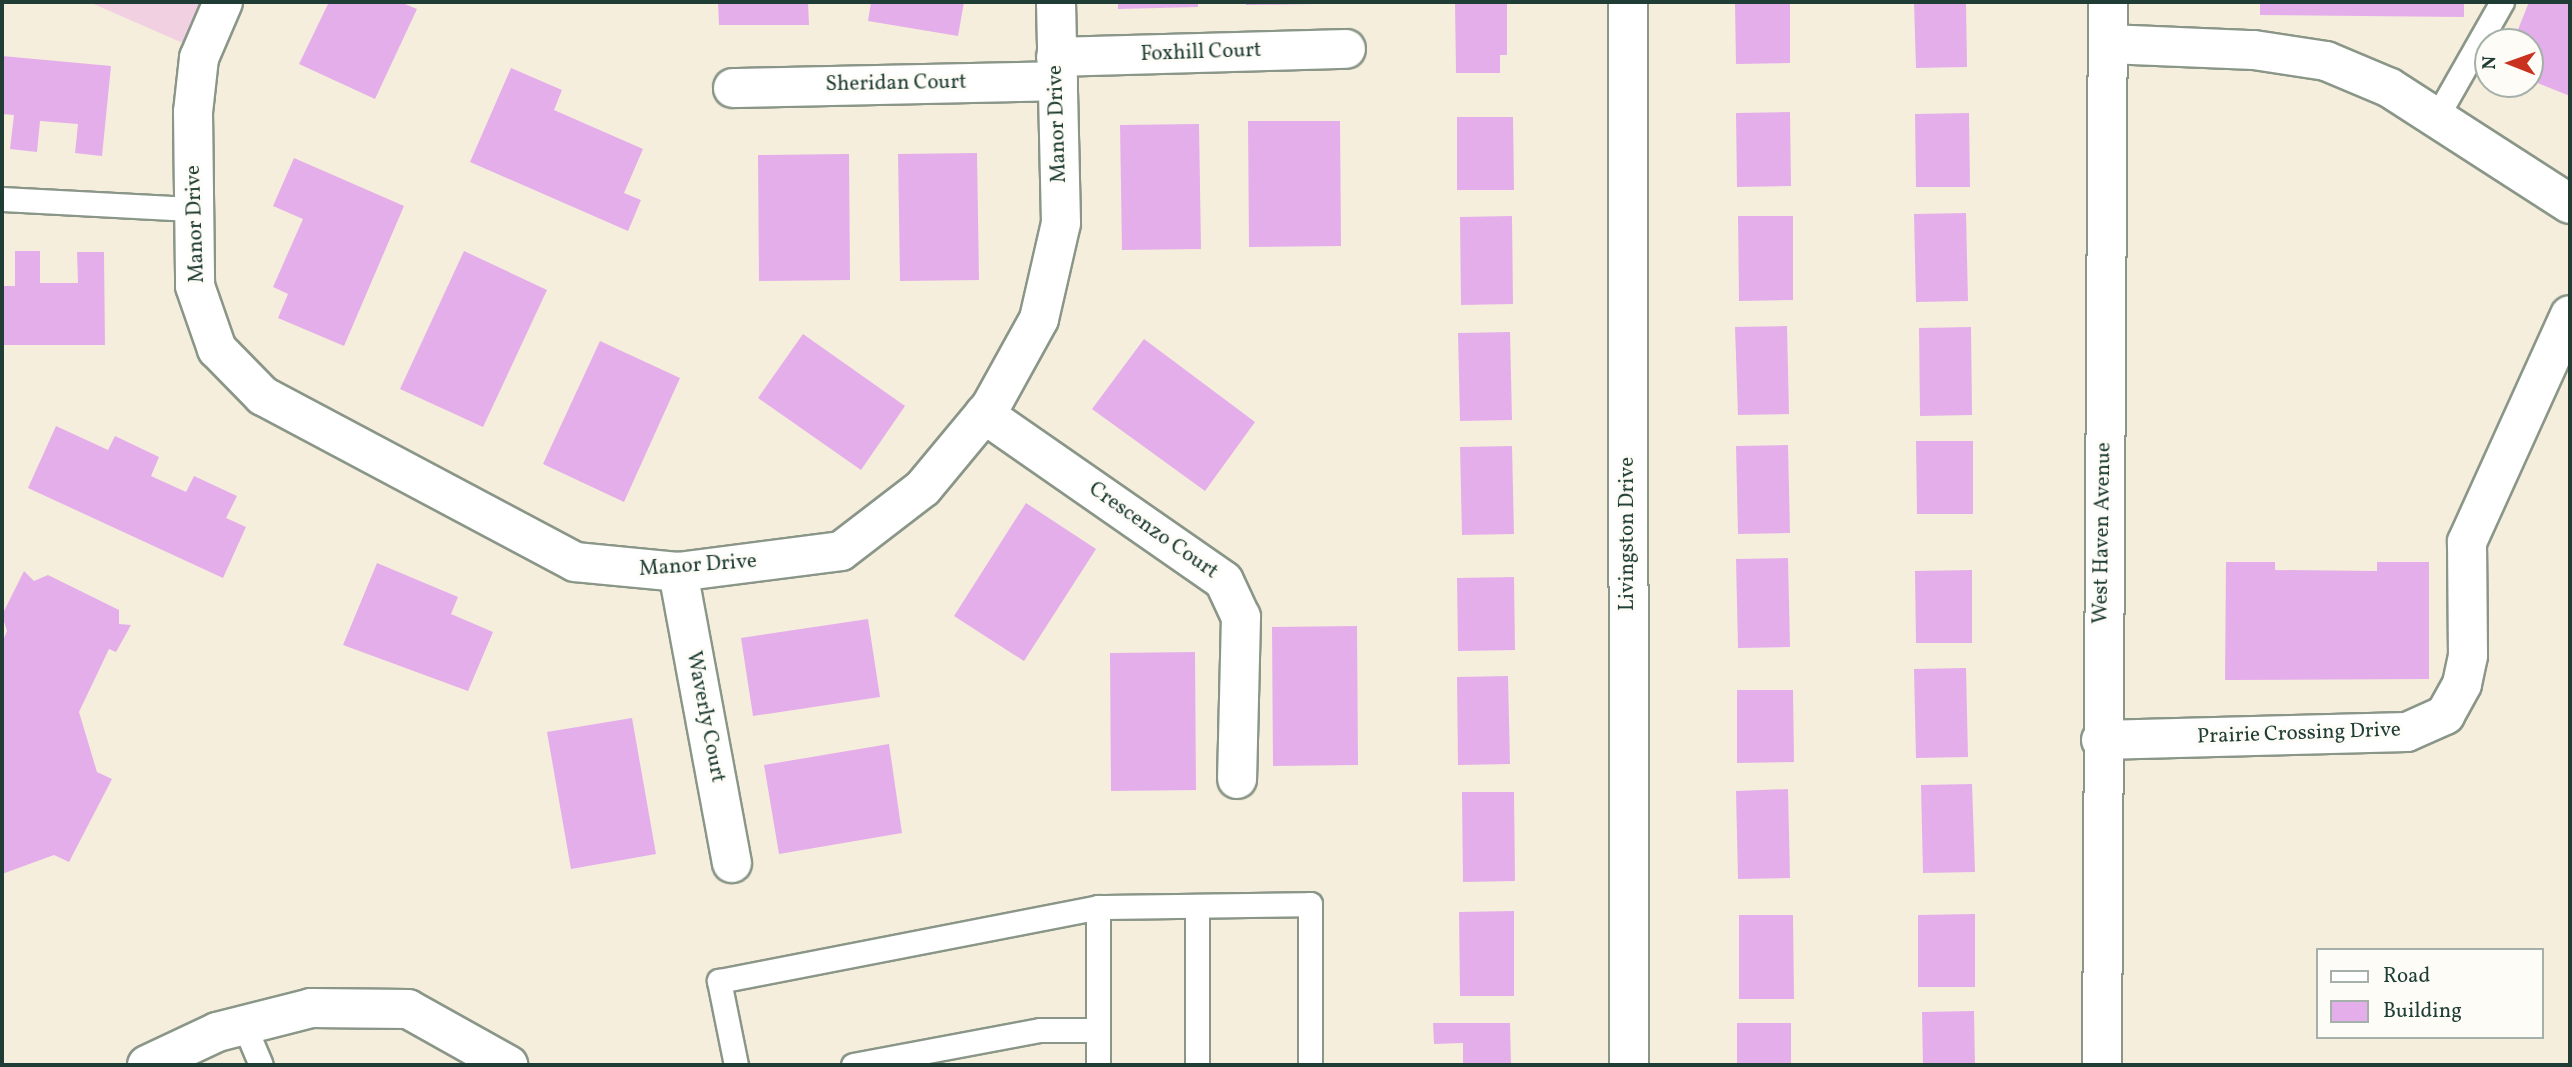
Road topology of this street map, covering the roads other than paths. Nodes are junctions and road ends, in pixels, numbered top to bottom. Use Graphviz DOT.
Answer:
graph roads {
  1 [pos="223,2"];
  2 [pos="1056,2"];
  3 [pos="1628,2"];
  4 [pos="2108,2"];
  5 [pos="2502,2"];
  6 [pos="2108,44"];
  7 [pos="1346,49"];
  8 [pos="1057,69"];
  9 [pos="733,88"];
  10 [pos="2436,118"];
  11 [pos="2,199"];
  12 [pos="2570,204"];
  13 [pos="194,209"];
  14 [pos="2570,315"];
  15 [pos="984,414"];
  16 [pos="678,572"];
  17 [pos="2101,740"];
  18 [pos="1237,779"];
  19 [pos="732,863"];
  20 [pos="1198,906"];
  21 [pos="1098,908"];
  22 [pos="244,1025"];
  23 [pos="1098,1030"];
  24 [pos="147,1065"];
  25 [pos="261,1065"];
  26 [pos="508,1065"];
  27 [pos="736,1065"];
  28 [pos="859,1065"];
  29 [pos="1098,1065"];
  30 [pos="1197,1065"];
  31 [pos="1311,1065"];
  32 [pos="1629,1065"];
  33 [pos="2102,1065"];
  1 -- 13 [label="street, Manor Drive"];
  2 -- 8 [label="street, Manor Drive"];
  3 -- 32 [label="street, Livingston Drive"];
  4 -- 6 [label="street, West Haven Avenue"];
  5 -- 10 [label="lane"];
  6 -- 10 [label="street"];
  6 -- 17 [label="street, West Haven Avenue"];
  7 -- 8 [label="street, Foxhill Court"];
  8 -- 9 [label="street, Sheridan Court"];
  8 -- 15 [label="street, Manor Drive"];
  10 -- 12 [label="street"];
  11 -- 13 [label="lane"];
  13 -- 16 [label="street, Manor Drive"];
  14 -- 17 [label="street, Prairie Crossing Drive"];
  15 -- 16 [label="street, Manor Drive"];
  15 -- 18 [label="street, Crescenzo Court"];
  16 -- 19 [label="street, Waverly Court"];
  17 -- 33 [label="street, West Haven Avenue"];
  20 -- 21 [label="lane"];
  20 -- 30 [label="lane"];
  20 -- 31 [label="lane"];
  21 -- 23 [label="lane"];
  21 -- 27 [label="lane"];
  22 -- 24 [label="street"];
  22 -- 25 [label="lane"];
  22 -- 26 [label="street"];
  23 -- 28 [label="lane"];
  23 -- 29 [label="lane"];
}
